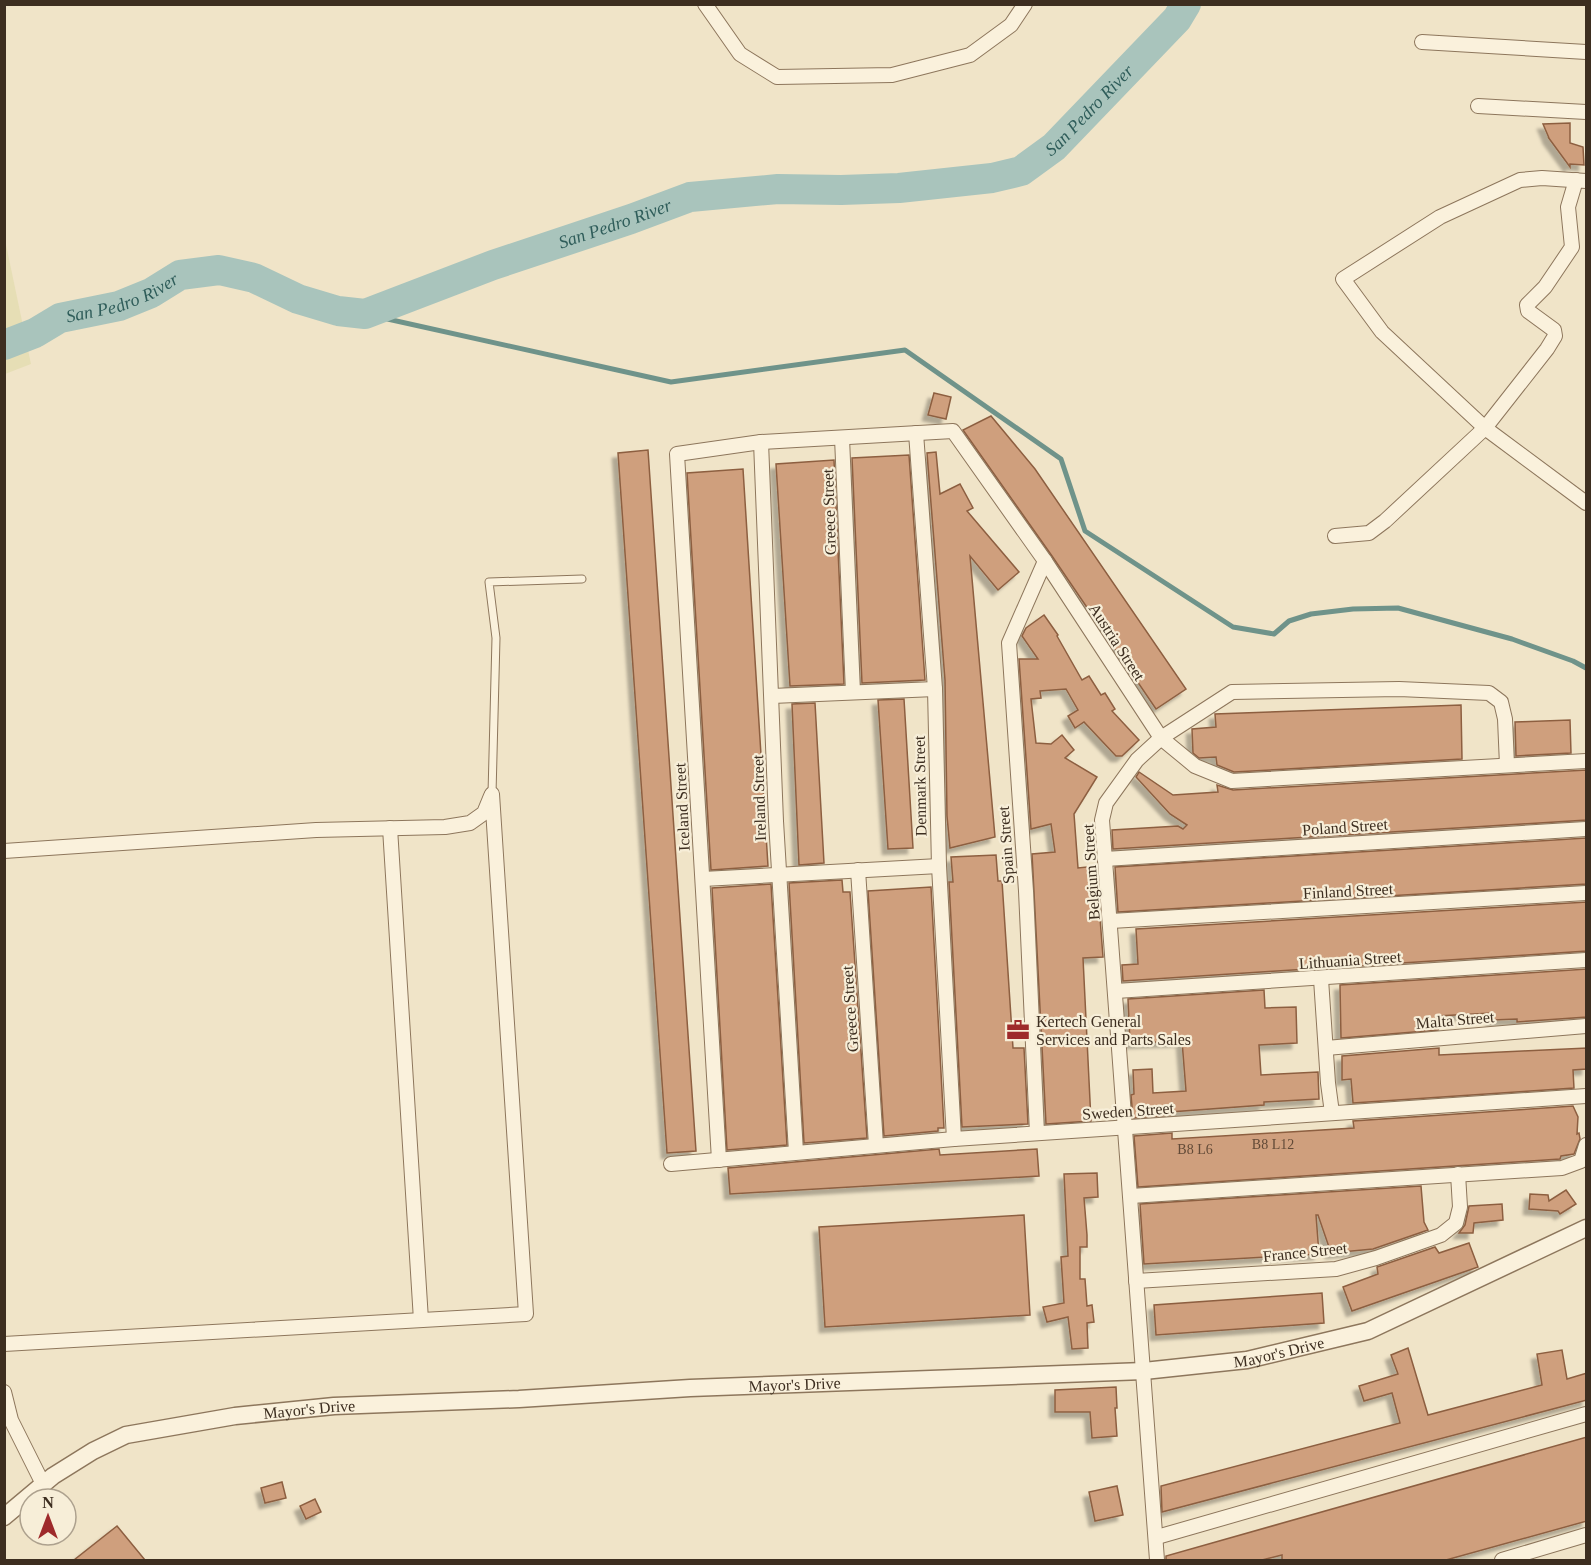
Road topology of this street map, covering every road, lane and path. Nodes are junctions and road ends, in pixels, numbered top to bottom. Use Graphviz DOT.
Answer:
graph roads {
  1 [pos="705,4"];
  2 [pos="1025,4"];
  3 [pos="1422,42"];
  4 [pos="1587,52"];
  5 [pos="1478,106"];
  6 [pos="1587,112"];
  7 [pos="1581,181"];
  8 [pos="1485,428"];
  9 [pos="916,434"];
  10 [pos="842,438"];
  11 [pos="761,442"];
  12 [pos="677,454"];
  13 [pos="1587,503"];
  14 [pos="1335,536"];
  15 [pos="1045,561"];
  16 [pos="582,579"];
  17 [pos="935,689"];
  18 [pos="853,692"];
  19 [pos="772,696"];
  20 [pos="1161,738"];
  21 [pos="1587,761"];
  22 [pos="1507,765"];
  23 [pos="492,794"];
  24 [pos="390,828"];
  25 [pos="1587,829"];
  26 [pos="4,851"];
  27 [pos="1105,859"];
  28 [pos="939,866"];
  29 [pos="858,870"];
  30 [pos="779,874"];
  31 [pos="703,879"];
  32 [pos="1587,893"];
  33 [pos="1111,921"];
  34 [pos="1587,960"];
  35 [pos="1321,979"];
  36 [pos="1116,991"];
  37 [pos="1587,1026"];
  38 [pos="1326,1048"];
  39 [pos="1587,1096"];
  40 [pos="1332,1113"];
  41 [pos="1126,1128"];
  42 [pos="1037,1133"];
  43 [pos="954,1139"];
  44 [pos="876,1145"];
  45 [pos="1587,1145"];
  46 [pos="796,1152"];
  47 [pos="719,1160"];
  48 [pos="671,1164"];
  49 [pos="1458,1174"];
  50 [pos="1131,1196"];
  51 [pos="1587,1228"];
  52 [pos="1136,1281"];
  53 [pos="421,1320"];
  54 [pos="4,1344"];
  55 [pos="1144,1371"];
  56 [pos="4,1392"];
  57 [pos="1587,1414"];
  58 [pos="43,1484"];
  59 [pos="4,1517"];
  60 [pos="1587,1535"];
  61 [pos="1157,1537"];
  62 [pos="1157,1560"];
  63 [pos="1502,1560"];
  1 -- 2 [label="street"];
  3 -- 4 [label="street"];
  5 -- 6 [label="street"];
  7 -- 8 [label="street"];
  7 -- 8 [label="street"];
  8 -- 13 [label="street"];
  8 -- 14 [label="street"];
  9 -- 10 [label="street, Austria Street"];
  9 -- 15 [label="street, Austria Street"];
  9 -- 17 [label="street, Denmark Street"];
  10 -- 11 [label="street, Austria Street"];
  10 -- 18 [label="street, Greece Street"];
  11 -- 12 [label="street, Austria Street"];
  11 -- 19 [label="street, Ireland Street"];
  12 -- 31 [label="street, Iceland Street"];
  15 -- 20 [label="street, Austria Street"];
  15 -- 42 [label="street, Spain Street"];
  16 -- 23 [label="lane"];
  17 -- 18 [label="street"];
  17 -- 28 [label="street, Denmark Street"];
  18 -- 19 [label="street"];
  19 -- 30 [label="street, Ireland Street"];
  20 -- 22 [label="street, Austria Street"];
  20 -- 22 [label="street, Belgium Street"];
  20 -- 27 [label="street, Belgium Street"];
  21 -- 22 [label="street, Austria Street"];
  23 -- 24 [label="street"];
  23 -- 53 [label="street"];
  24 -- 26 [label="street"];
  24 -- 53 [label="street"];
  25 -- 27 [label="street, Poland Street"];
  27 -- 33 [label="street, Belgium Street"];
  28 -- 29 [label="street"];
  28 -- 43 [label="street, Denmark Street"];
  29 -- 30 [label="street"];
  29 -- 44 [label="street, Greece Street"];
  30 -- 31 [label="street"];
  30 -- 46 [label="street, Ireland Street"];
  31 -- 47 [label="street, Iceland Street"];
  32 -- 33 [label="street, Finland Street"];
  33 -- 36 [label="street, Belgium Street"];
  34 -- 35 [label="street, Lithuania Street"];
  35 -- 36 [label="street, Lithuania Street"];
  35 -- 38 [label="street"];
  36 -- 41 [label="street, Belgium Street"];
  37 -- 38 [label="street, Malta Street"];
  38 -- 40 [label="street"];
  39 -- 40 [label="street, Sweden Street"];
  40 -- 41 [label="street, Sweden Street"];
  41 -- 42 [label="street, Sweden Street"];
  41 -- 50 [label="street, Belgium Street"];
  42 -- 43 [label="street, Sweden Street"];
  43 -- 44 [label="street, Sweden Street"];
  44 -- 46 [label="street, Sweden Street"];
  45 -- 49 [label="street"];
  46 -- 47 [label="street, Sweden Street"];
  47 -- 48 [label="street, Sweden Street"];
  49 -- 50 [label="street"];
  49 -- 52 [label="street, France Street"];
  50 -- 52 [label="street, Belgium Street"];
  51 -- 55 [label="street, Mayor's Drive"];
  52 -- 55 [label="street, Belgium Street"];
  53 -- 54 [label="street"];
  55 -- 58 [label="street, Mayor's Drive"];
  55 -- 61 [label="street, Belgium Street"];
  56 -- 58 [label="street"];
  57 -- 61 [label="street"];
  58 -- 59 [label="street, Mayor's Drive"];
  60 -- 63 [label="street"];
  61 -- 62 [label="street, Belgium Street"];
}
